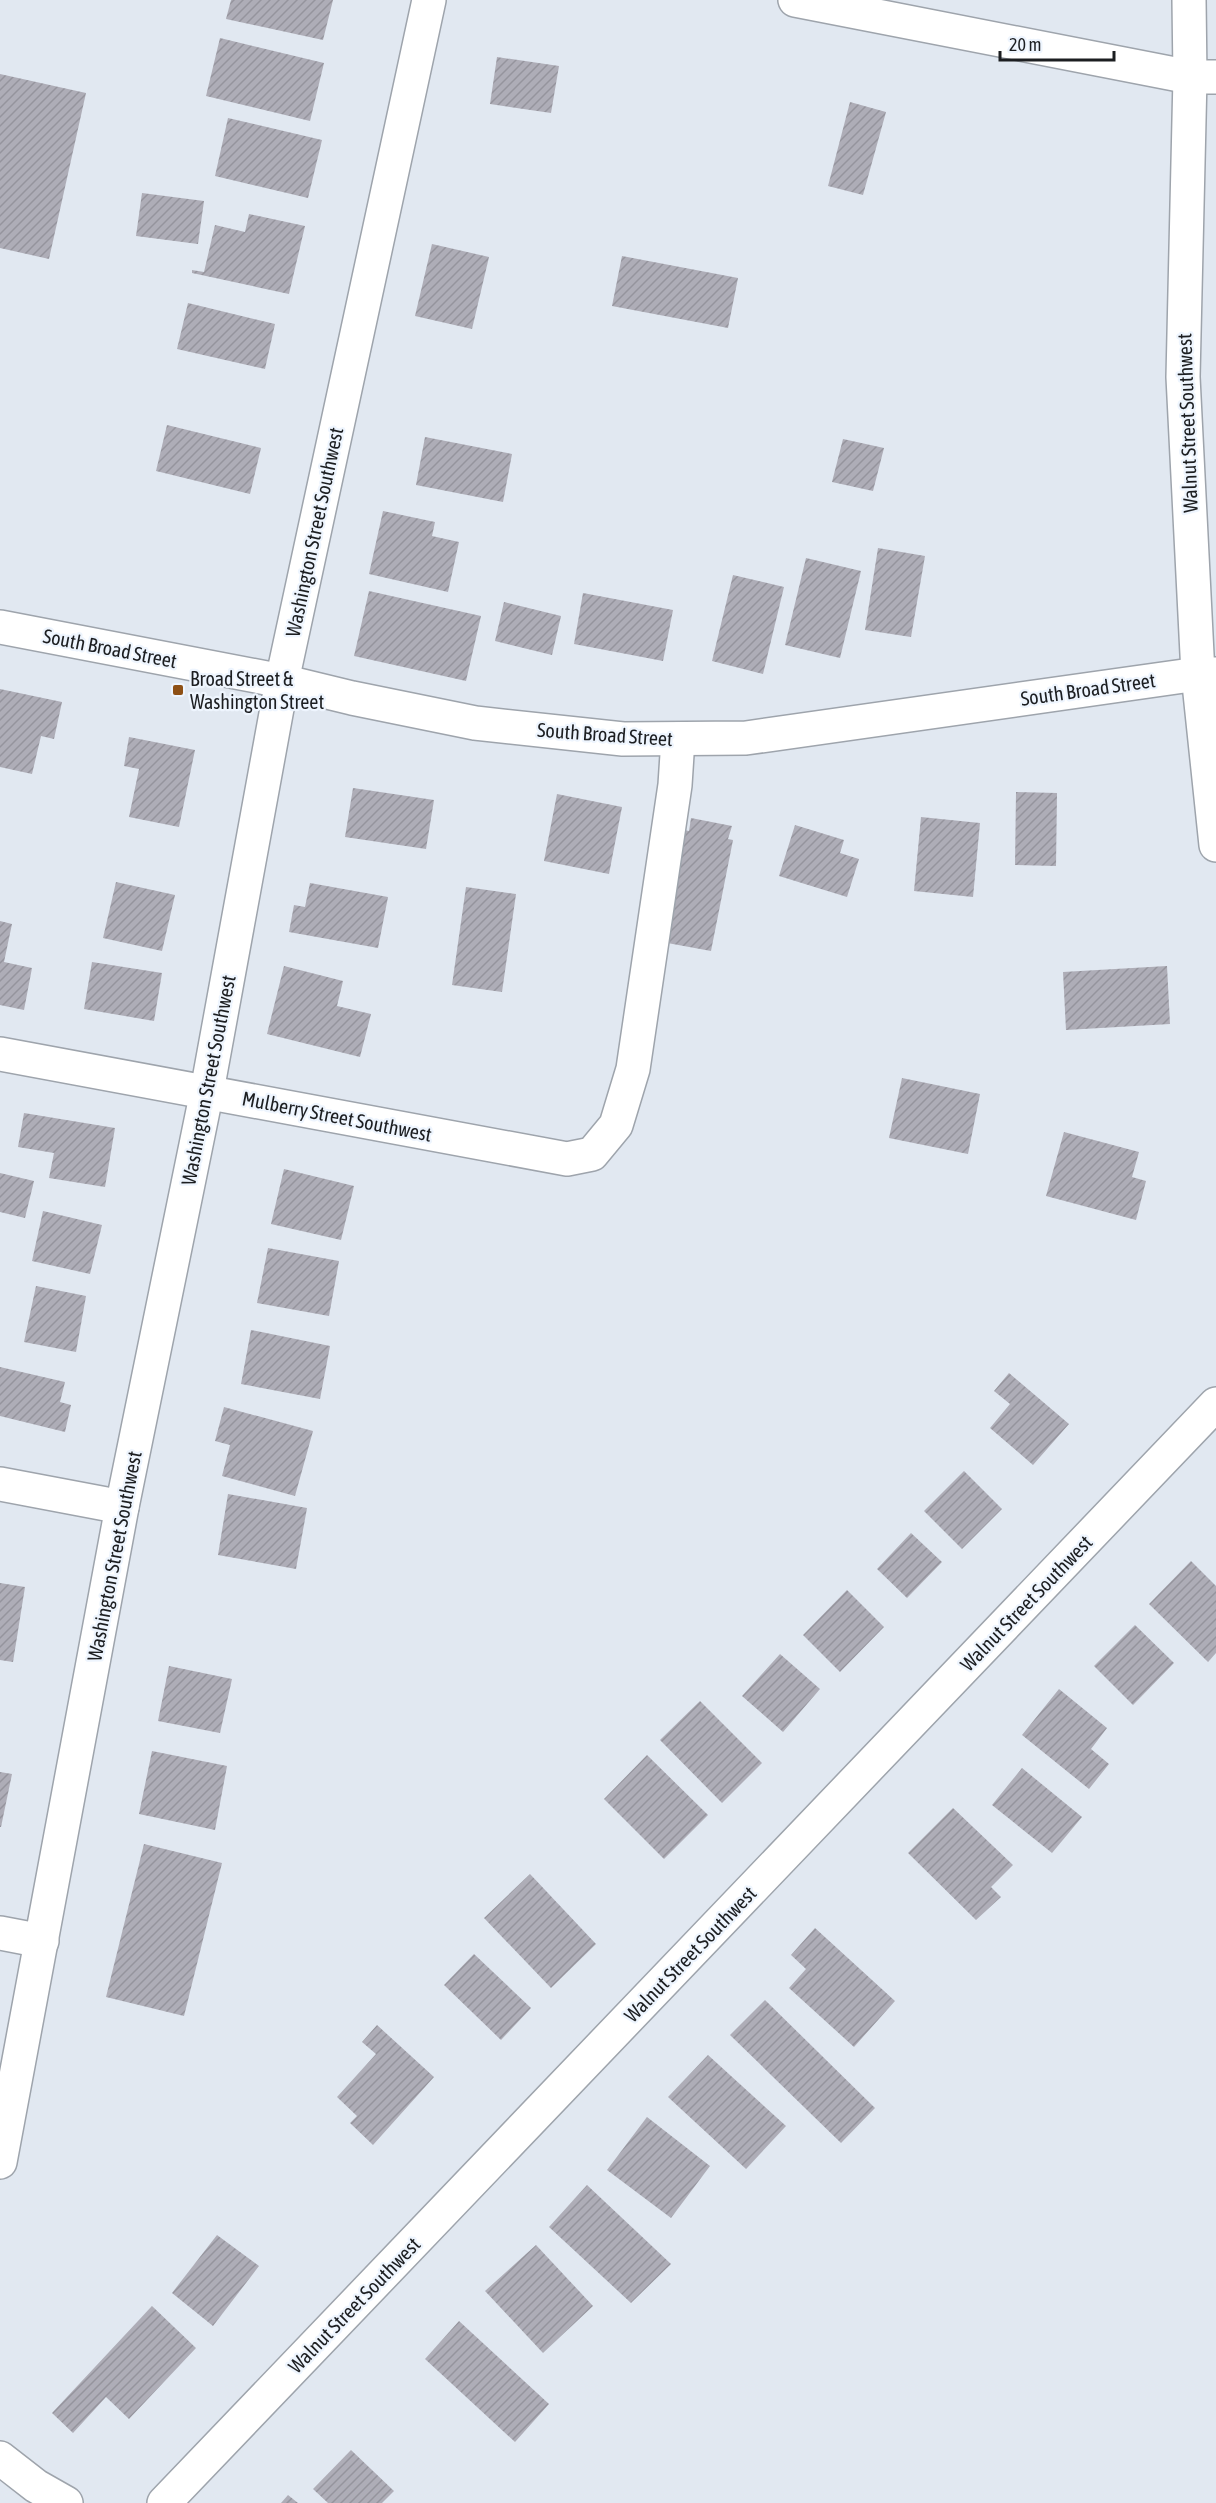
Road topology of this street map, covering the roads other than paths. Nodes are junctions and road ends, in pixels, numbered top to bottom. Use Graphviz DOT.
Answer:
graph roads {
  1 [pos="429,0"];
  2 [pos="795,0"];
  3 [pos="1189,0"];
  4 [pos="1203,77"];
  5 [pos="0,627"];
  6 [pos="1207,674"];
  7 [pos="282,681"];
  8 [pos="678,739"];
  9 [pos="1216,845"];
  10 [pos="0,1054"];
  11 [pos="207,1091"];
  12 [pos="1216,1404"];
  13 [pos="0,1484"];
  14 [pos="122,1507"];
  15 [pos="0,1933"];
  16 [pos="42,1941"];
  17 [pos="0,2162"];
  18 [pos="0,2458"];
  19 [pos="66,2503"];
  20 [pos="164,2503"];
  1 -- 7 [label="street, Washington Street Southwest"];
  2 -- 4 [label="street"];
  3 -- 4 [label="street, Walnut Street Southwest"];
  4 -- 6 [label="street, Walnut Street Southwest"];
  5 -- 7 [label="street, South Broad Street"];
  6 -- 8 [label="street, South Broad Street"];
  6 -- 9 [label="street, Walnut Street Southwest"];
  7 -- 8 [label="street, South Broad Street"];
  7 -- 11 [label="street, Washington Street Southwest"];
  8 -- 11 [label="street, Mulberry Street Southwest"];
  10 -- 11 [label="street, Mulberry Street Southwest"];
  11 -- 14 [label="street, Washington Street Southwest"];
  12 -- 20 [label="street, Walnut Street Southwest"];
  13 -- 14 [label="street"];
  14 -- 16 [label="street, Washington Street Southwest"];
  15 -- 16 [label="street"];
  16 -- 17 [label="street, Washington Street Southwest"];
  18 -- 19 [label="street"];
}
